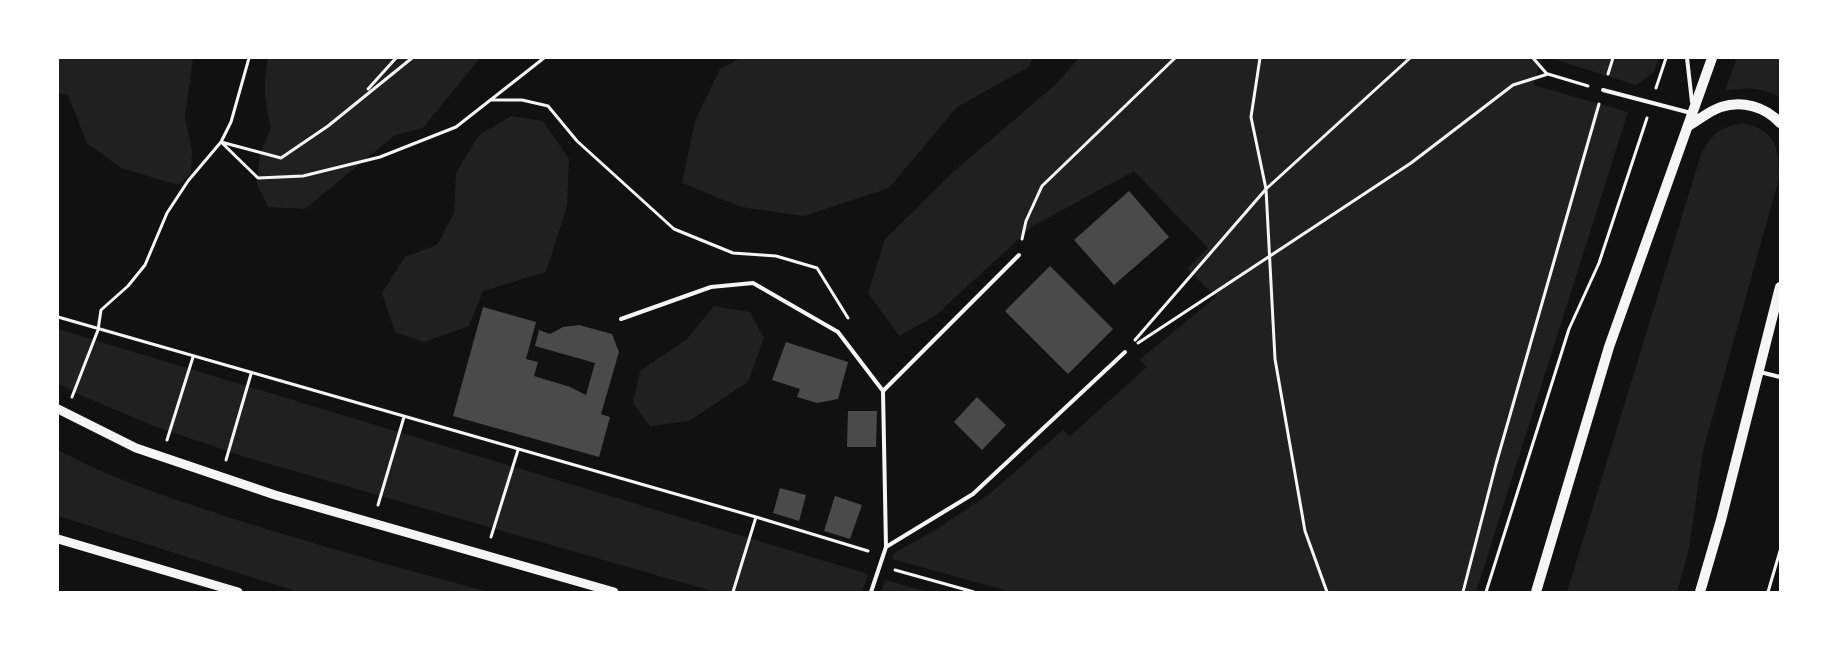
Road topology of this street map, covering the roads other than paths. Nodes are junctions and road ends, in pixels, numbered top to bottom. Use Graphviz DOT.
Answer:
graph roads {
  1 [pos="1688,58"];
  2 [pos="1712,58"];
  3 [pos="1603,90"];
  4 [pos="1694,114"];
  5 [pos="1780,123"];
  6 [pos="1690,125"];
  7 [pos="1019,255"];
  8 [pos="1780,287"];
  9 [pos="621,319"];
  10 [pos="1125,352"];
  11 [pos="1758,371"];
  12 [pos="1780,377"];
  13 [pos="883,391"];
  14 [pos="62,411"];
  15 [pos="58,539"];
  16 [pos="886,547"];
  17 [pos="238,592"];
  18 [pos="614,592"];
  19 [pos="871,592"];
  20 [pos="1536,592"];
  21 [pos="1700,592"];
  1 -- 4 [label="lane"];
  2 -- 4 [label="main road"];
  3 -- 4 [label="lane"];
  4 -- 6 [label="main road"];
  5 -- 6 [label="main road"];
  6 -- 20 [label="main road"];
  7 -- 13 [label="lane"];
  8 -- 11 [label="main road"];
  9 -- 13 [label="lane"];
  10 -- 16 [label="lane"];
  11 -- 12 [label="lane"];
  11 -- 21 [label="main road"];
  13 -- 16 [label="lane"];
  14 -- 18 [label="street"];
  15 -- 17 [label="street"];
  16 -- 19 [label="lane"];
}
